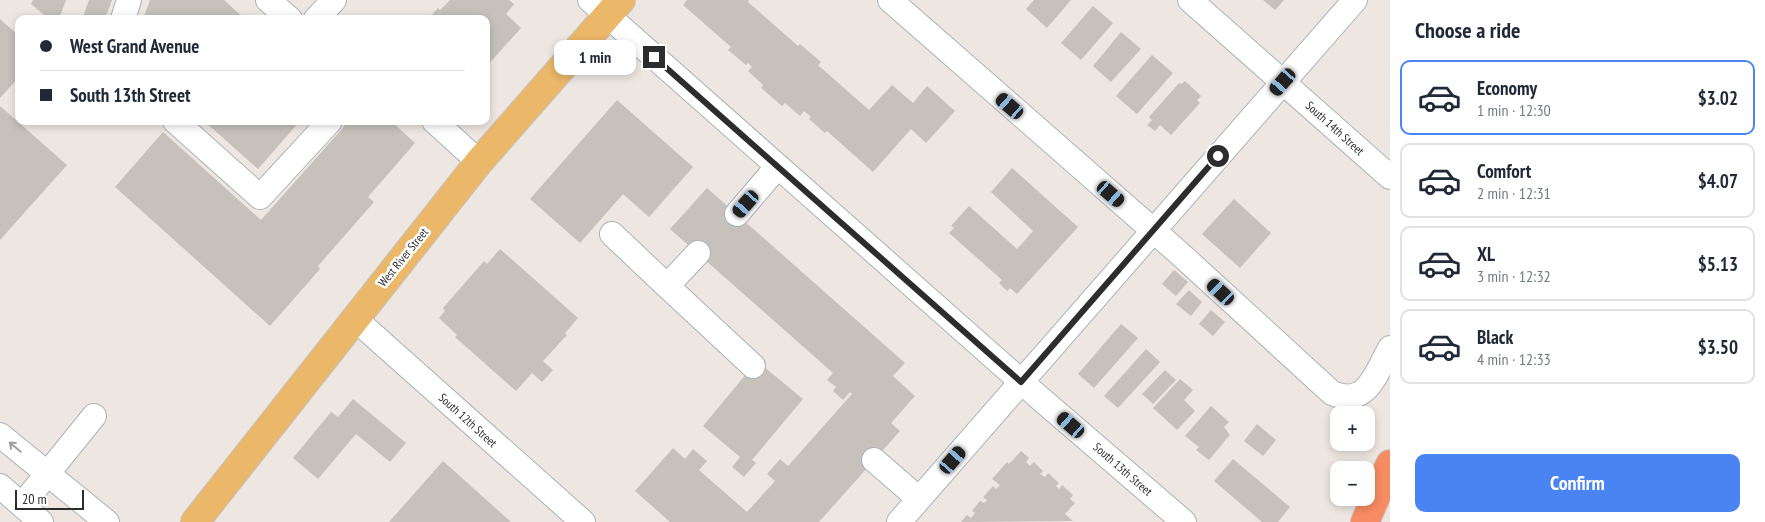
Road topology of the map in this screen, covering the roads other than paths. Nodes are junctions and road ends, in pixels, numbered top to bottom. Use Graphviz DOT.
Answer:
graph roads {
  1 [pos="130,0"];
  2 [pos="268,0"];
  3 [pos="288,0"];
  4 [pos="334,0"];
  5 [pos="890,0"];
  6 [pos="1190,0"];
  7 [pos="1355,0"];
  8 [pos="606,5"];
  9 [pos="124,15"];
  10 [pos="285,15"];
  11 [pos="296,15"];
  12 [pos="320,15"];
  13 [pos="1283,82"];
  14 [pos="179,125"];
  15 [pos="326,125"];
  16 [pos="438,125"];
  17 [pos="479,162"];
  18 [pos="778,166"];
  19 [pos="1390,177"];
  20 [pos="737,214"];
  21 [pos="1153,231"];
  22 [pos="612,234"];
  23 [pos="698,254"];
  24 [pos="667,286"];
  25 [pos="354,318"];
  26 [pos="1390,348"];
  27 [pos="753,366"];
  28 [pos="1021,382"];
  29 [pos="94,416"];
  30 [pos="0,435"];
  31 [pos="874,460"];
  32 [pos="1390,464"];
  33 [pos="47,474"];
  34 [pos="0,486"];
  35 [pos="919,499"];
  36 [pos="22,505"];
  37 [pos="41,522"];
  38 [pos="107,522"];
  39 [pos="195,522"];
  40 [pos="583,522"];
  41 [pos="899,522"];
  42 [pos="1184,522"];
  43 [pos="1365,522"];
  1 -- 9 [label="street"];
  2 -- 10 [label="street"];
  3 -- 11 [label="street"];
  4 -- 12 [label="street"];
  5 -- 21 [label="street"];
  6 -- 13 [label="street, South 14th Street"];
  7 -- 13 [label="street"];
  8 -- 17 [label="main road, West River Street"];
  8 -- 18 [label="street, South 13th Street"];
  13 -- 19 [label="street, South 14th Street"];
  13 -- 21 [label="street"];
  14 -- 15 [label="street"];
  16 -- 17 [label="street"];
  17 -- 25 [label="main road, West River Street"];
  18 -- 20 [label="street"];
  18 -- 28 [label="street, South 13th Street"];
  21 -- 26 [label="street"];
  21 -- 28 [label="street"];
  22 -- 24 [label="street"];
  23 -- 24 [label="street"];
  24 -- 27 [label="street"];
  25 -- 39 [label="main road, West River Street"];
  25 -- 40 [label="street, South 12th Street"];
  28 -- 35 [label="street"];
  28 -- 42 [label="street, South 13th Street"];
  29 -- 33 [label="street"];
  33 -- 30 [label="street, one-way"];
  31 -- 35 [label="street"];
  32 -- 43 [label="highway"];
  33 -- 36 [label="street"];
  33 -- 38 [label="street"];
  34 -- 36 [label="street"];
  35 -- 41 [label="street"];
  36 -- 37 [label="street"];
}
